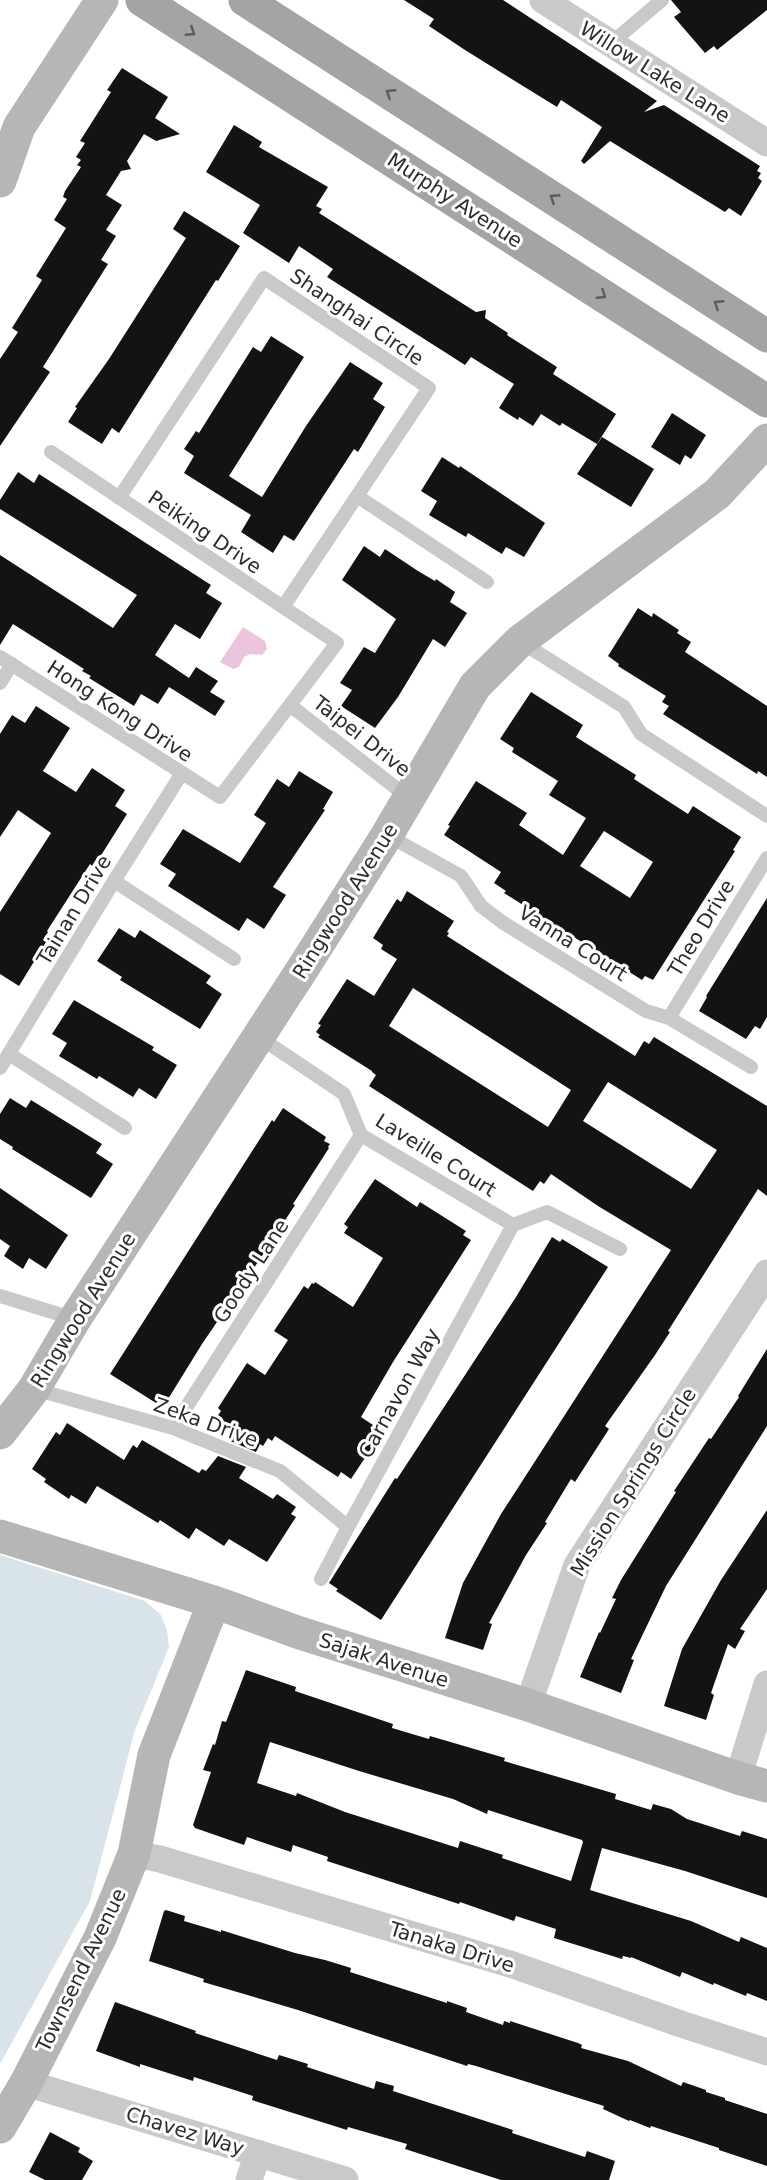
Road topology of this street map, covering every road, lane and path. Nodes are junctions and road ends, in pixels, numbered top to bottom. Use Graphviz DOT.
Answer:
graph roads {
  1 [pos="102,0"];
  2 [pos="142,0"];
  3 [pos="245,0"];
  4 [pos="543,0"];
  5 [pos="662,0"];
  6 [pos="610,44"];
  7 [pos="767,143"];
  8 [pos="0,181"];
  9 [pos="767,336"];
  10 [pos="767,401"];
  11 [pos="767,440"];
  12 [pos="51,452"];
  13 [pos="357,496"];
  14 [pos="119,498"];
  15 [pos="487,582"];
  16 [pos="283,607"];
  17 [pos="520,641"];
  18 [pos="337,643"];
  19 [pos="0,657"];
  20 [pos="12,664"];
  21 [pos="0,683"];
  22 [pos="291,706"];
  23 [pos="182,773"];
  24 [pos="220,797"];
  25 [pos="410,798"];
  26 [pos="767,816"];
  27 [pos="387,835"];
  28 [pos="767,858"];
  29 [pos="114,881"];
  30 [pos="234,959"];
  31 [pos="669,1018"];
  32 [pos="259,1037"];
  33 [pos="9,1054"];
  34 [pos="750,1067"];
  35 [pos="0,1068"];
  36 [pos="125,1128"];
  37 [pos="361,1135"];
  38 [pos="513,1225"];
  39 [pos="620,1249"];
  40 [pos="767,1273"];
  41 [pos="0,1296"];
  42 [pos="75,1319"];
  43 [pos="34,1389"];
  44 [pos="173,1428"];
  45 [pos="0,1433"];
  46 [pos="348,1527"];
  47 [pos="0,1536"];
  48 [pos="321,1579"];
  49 [pos="214,1602"];
  50 [pos="767,1684"];
  51 [pos="528,1705"];
  52 [pos="752,1782"];
  53 [pos="134,1854"];
  54 [pos="767,2052"];
  55 [pos="26,2083"];
  56 [pos="0,2127"];
  57 [pos="258,2153"];
  58 [pos="249,2180"];
  59 [pos="345,2180"];
  1 -- 8 [label="street"];
  2 -- 10 [label="main road, Murphy Avenue, one-way"];
  9 -- 3 [label="main road, one-way"];
  4 -- 6 [label="street, Willow Lake Lane"];
  5 -- 6 [label="lane"];
  6 -- 7 [label="street, Willow Lake Lane"];
  11 -- 17 [label="street, Ringwood Avenue"];
  12 -- 14 [label="lane, Peiking Drive"];
  13 -- 14 [label="lane, Shanghai Circle"];
  13 -- 15 [label="lane"];
  13 -- 16 [label="lane, Shanghai Circle"];
  14 -- 16 [label="lane, Peiking Drive"];
  16 -- 18 [label="lane, Peiking Drive"];
  17 -- 25 [label="street, Ringwood Avenue"];
  17 -- 26 [label="lane"];
  18 -- 22 [label="lane, Taipei Drive"];
  19 -- 20 [label="lane, Hong Kong Drive"];
  20 -- 21 [label="lane"];
  20 -- 23 [label="lane, Hong Kong Drive"];
  22 -- 24 [label="lane, Taipei Drive"];
  22 -- 25 [label="lane, Taipei Drive"];
  23 -- 24 [label="lane, Hong Kong Drive"];
  23 -- 29 [label="lane, Tainan Drive"];
  25 -- 27 [label="street, Ringwood Avenue"];
  27 -- 31 [label="lane, Vanna Court"];
  27 -- 32 [label="street, Ringwood Avenue"];
  28 -- 31 [label="lane, Theo Drive"];
  29 -- 30 [label="lane"];
  29 -- 33 [label="lane, Tainan Drive"];
  31 -- 34 [label="lane, Vanna Court"];
  32 -- 37 [label="lane, Laveille Court"];
  32 -- 42 [label="street, Ringwood Avenue"];
  33 -- 35 [label="lane, Tainan Drive"];
  33 -- 36 [label="lane"];
  37 -- 38 [label="lane, Laveille Court"];
  37 -- 44 [label="lane, Goody Lane"];
  38 -- 39 [label="lane"];
  38 -- 46 [label="lane, Carnavon Way"];
  40 -- 51 [label="street, Mission Springs Circle"];
  41 -- 42 [label="lane"];
  42 -- 43 [label="street, Ringwood Avenue"];
  43 -- 44 [label="lane, Zeka Drive"];
  43 -- 45 [label="street, Ringwood Avenue"];
  44 -- 46 [label="lane, Zeka Drive"];
  46 -- 48 [label="lane, Carnavon Way"];
  47 -- 49 [label="street, Sajak Avenue"];
  49 -- 51 [label="street, Sajak Avenue"];
  49 -- 53 [label="street, Townsend Avenue"];
  50 -- 52 [label="street"];
  51 -- 52 [label="street, Sajak Avenue"];
  53 -- 54 [label="street, Tanaka Drive"];
  53 -- 55 [label="street, Townsend Avenue"];
  55 -- 56 [label="street, Townsend Avenue"];
  55 -- 57 [label="street, Chavez Way"];
  57 -- 58 [label="street"];
  57 -- 59 [label="street, Chavez Way"];
}
